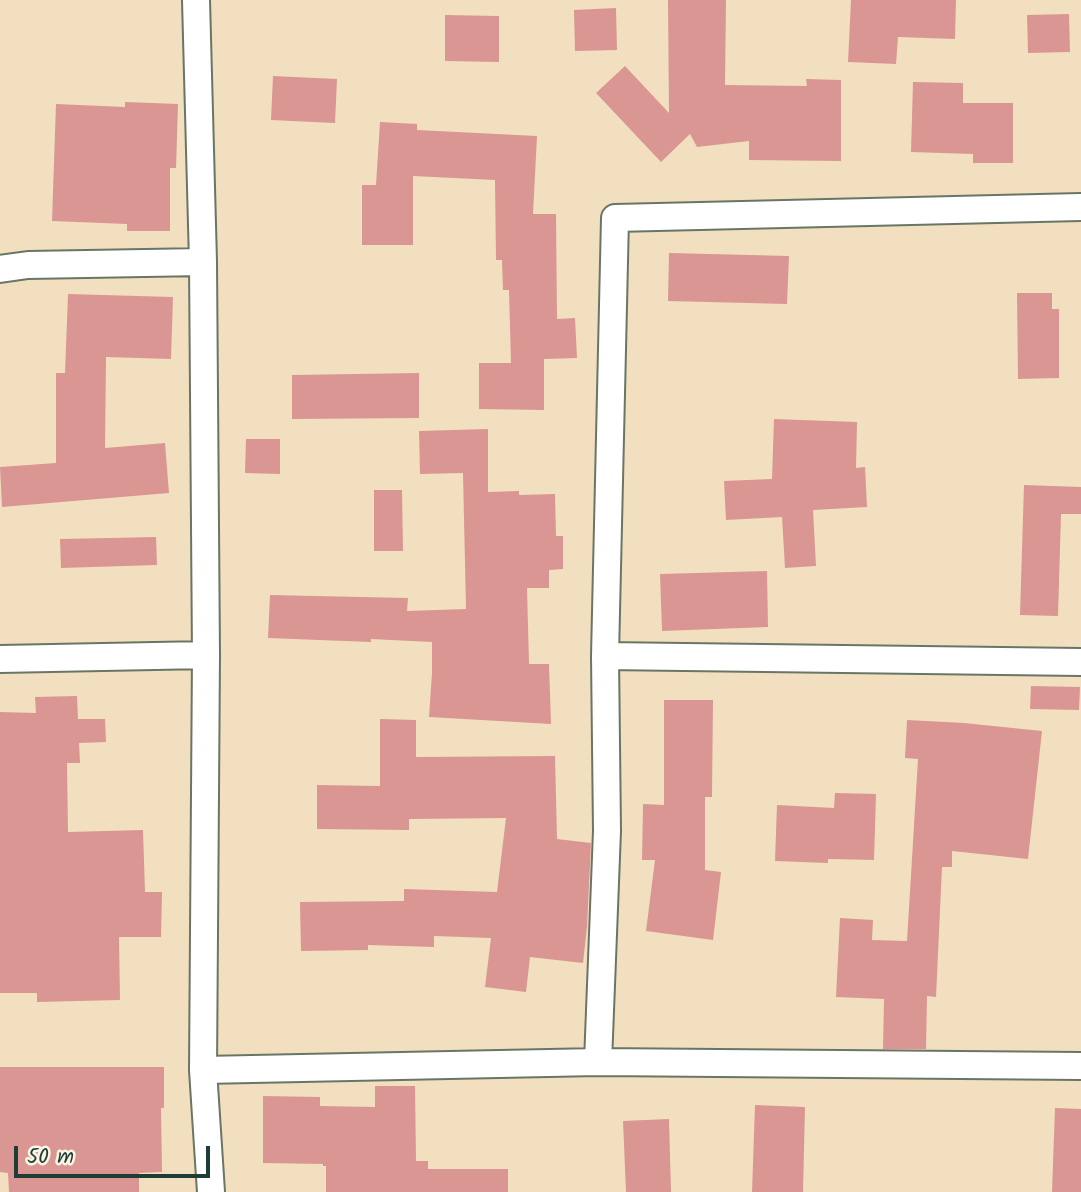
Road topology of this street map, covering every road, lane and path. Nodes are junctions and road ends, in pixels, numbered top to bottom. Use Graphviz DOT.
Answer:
graph roads {
  1 [pos="196,0"];
  2 [pos="1081,207"];
  3 [pos="203,262"];
  4 [pos="0,269"];
  5 [pos="206,655"];
  6 [pos="605,656"];
  7 [pos="0,659"];
  8 [pos="1081,662"];
  9 [pos="598,1062"];
  10 [pos="1081,1066"];
  11 [pos="204,1070"];
  12 [pos="211,1192"];
  1 -- 3 [label="street"];
  2 -- 6 [label="street"];
  3 -- 4 [label="street"];
  3 -- 5 [label="street"];
  5 -- 7 [label="street"];
  5 -- 11 [label="street"];
  6 -- 8 [label="street"];
  6 -- 9 [label="street"];
  9 -- 10 [label="street"];
  9 -- 11 [label="street"];
  11 -- 12 [label="street"];
}
